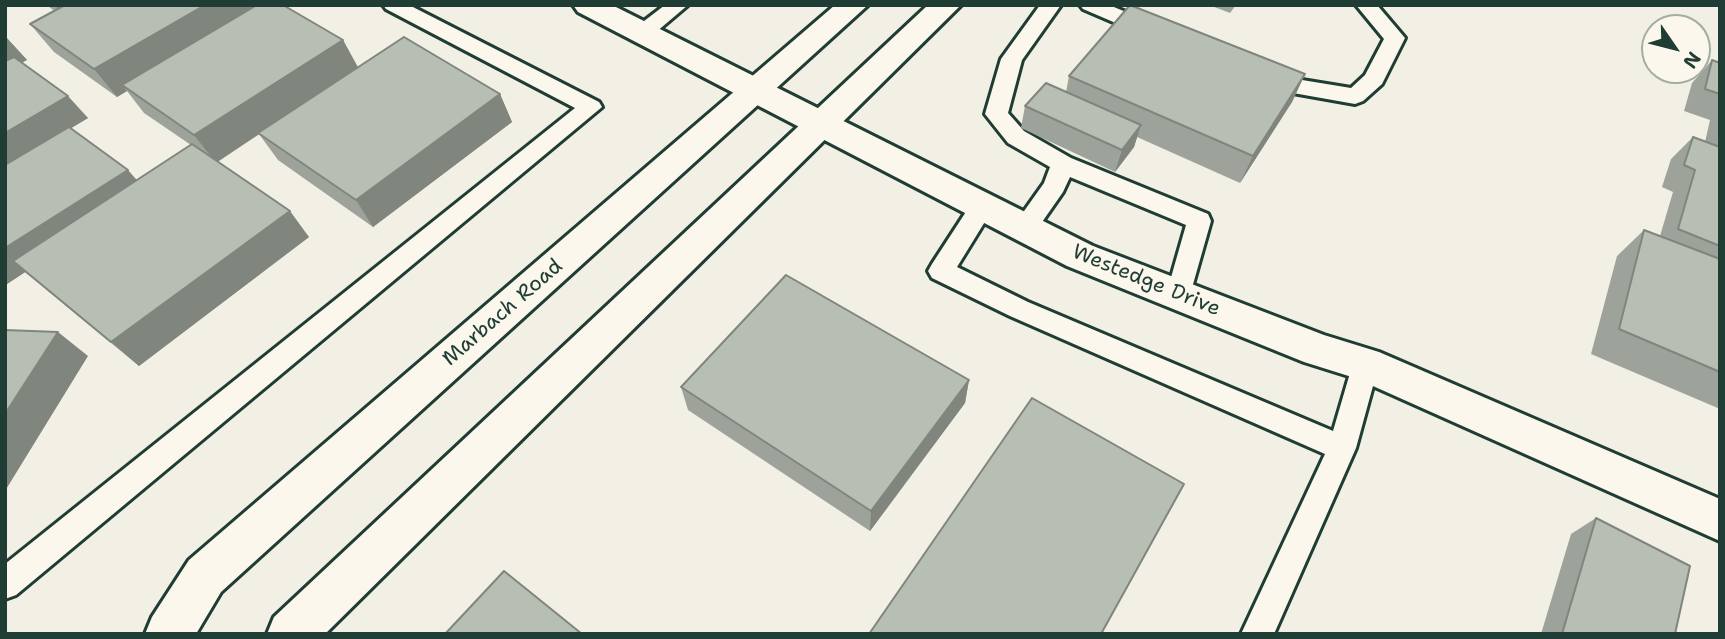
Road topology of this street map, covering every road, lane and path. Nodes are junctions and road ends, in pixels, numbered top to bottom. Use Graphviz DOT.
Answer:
graph roads {
  1 [pos="393,5"];
  2 [pos="588,5"];
  3 [pos="678,5"];
  4 [pos="853,5"];
  5 [pos="946,5"];
  6 [pos="1051,5"];
  7 [pos="1090,5"];
  8 [pos="1366,5"];
  9 [pos="642,33"];
  10 [pos="1168,36"];
  11 [pos="1243,66"];
  12 [pos="755,91"];
  13 [pos="821,125"];
  14 [pos="1063,164"];
  15 [pos="982,206"];
  16 [pos="1024,228"];
  17 [pos="1180,295"];
  18 [pos="1365,363"];
  19 [pos="1342,448"];
  20 [pos="1720,520"];
  21 [pos="5,584"];
  22 [pos="169,634"];
  23 [pos="291,634"];
  24 [pos="1257,634"];
  1 -- 21 [label="lane"];
  2 -- 9 [label="main road, Westedge Drive"];
  3 -- 9 [label="lane"];
  4 -- 12 [label="main road, Marbach Road"];
  5 -- 13 [label="main road"];
  6 -- 14 [label="lane"];
  7 -- 10 [label="lane"];
  8 -- 11 [label="lane"];
  9 -- 12 [label="main road, Westedge Drive"];
  12 -- 13 [label="main road, Westedge Drive"];
  12 -- 22 [label="main road, Marbach Road"];
  13 -- 15 [label="main road, Westedge Drive"];
  13 -- 23 [label="main road"];
  14 -- 16 [label="lane"];
  14 -- 17 [label="lane"];
  15 -- 16 [label="main road, Westedge Drive"];
  15 -- 19 [label="lane"];
  16 -- 17 [label="main road, Westedge Drive"];
  17 -- 18 [label="main road, Westedge Drive"];
  18 -- 19 [label="lane"];
  18 -- 20 [label="main road, Westedge Drive"];
  19 -- 24 [label="lane"];
}
